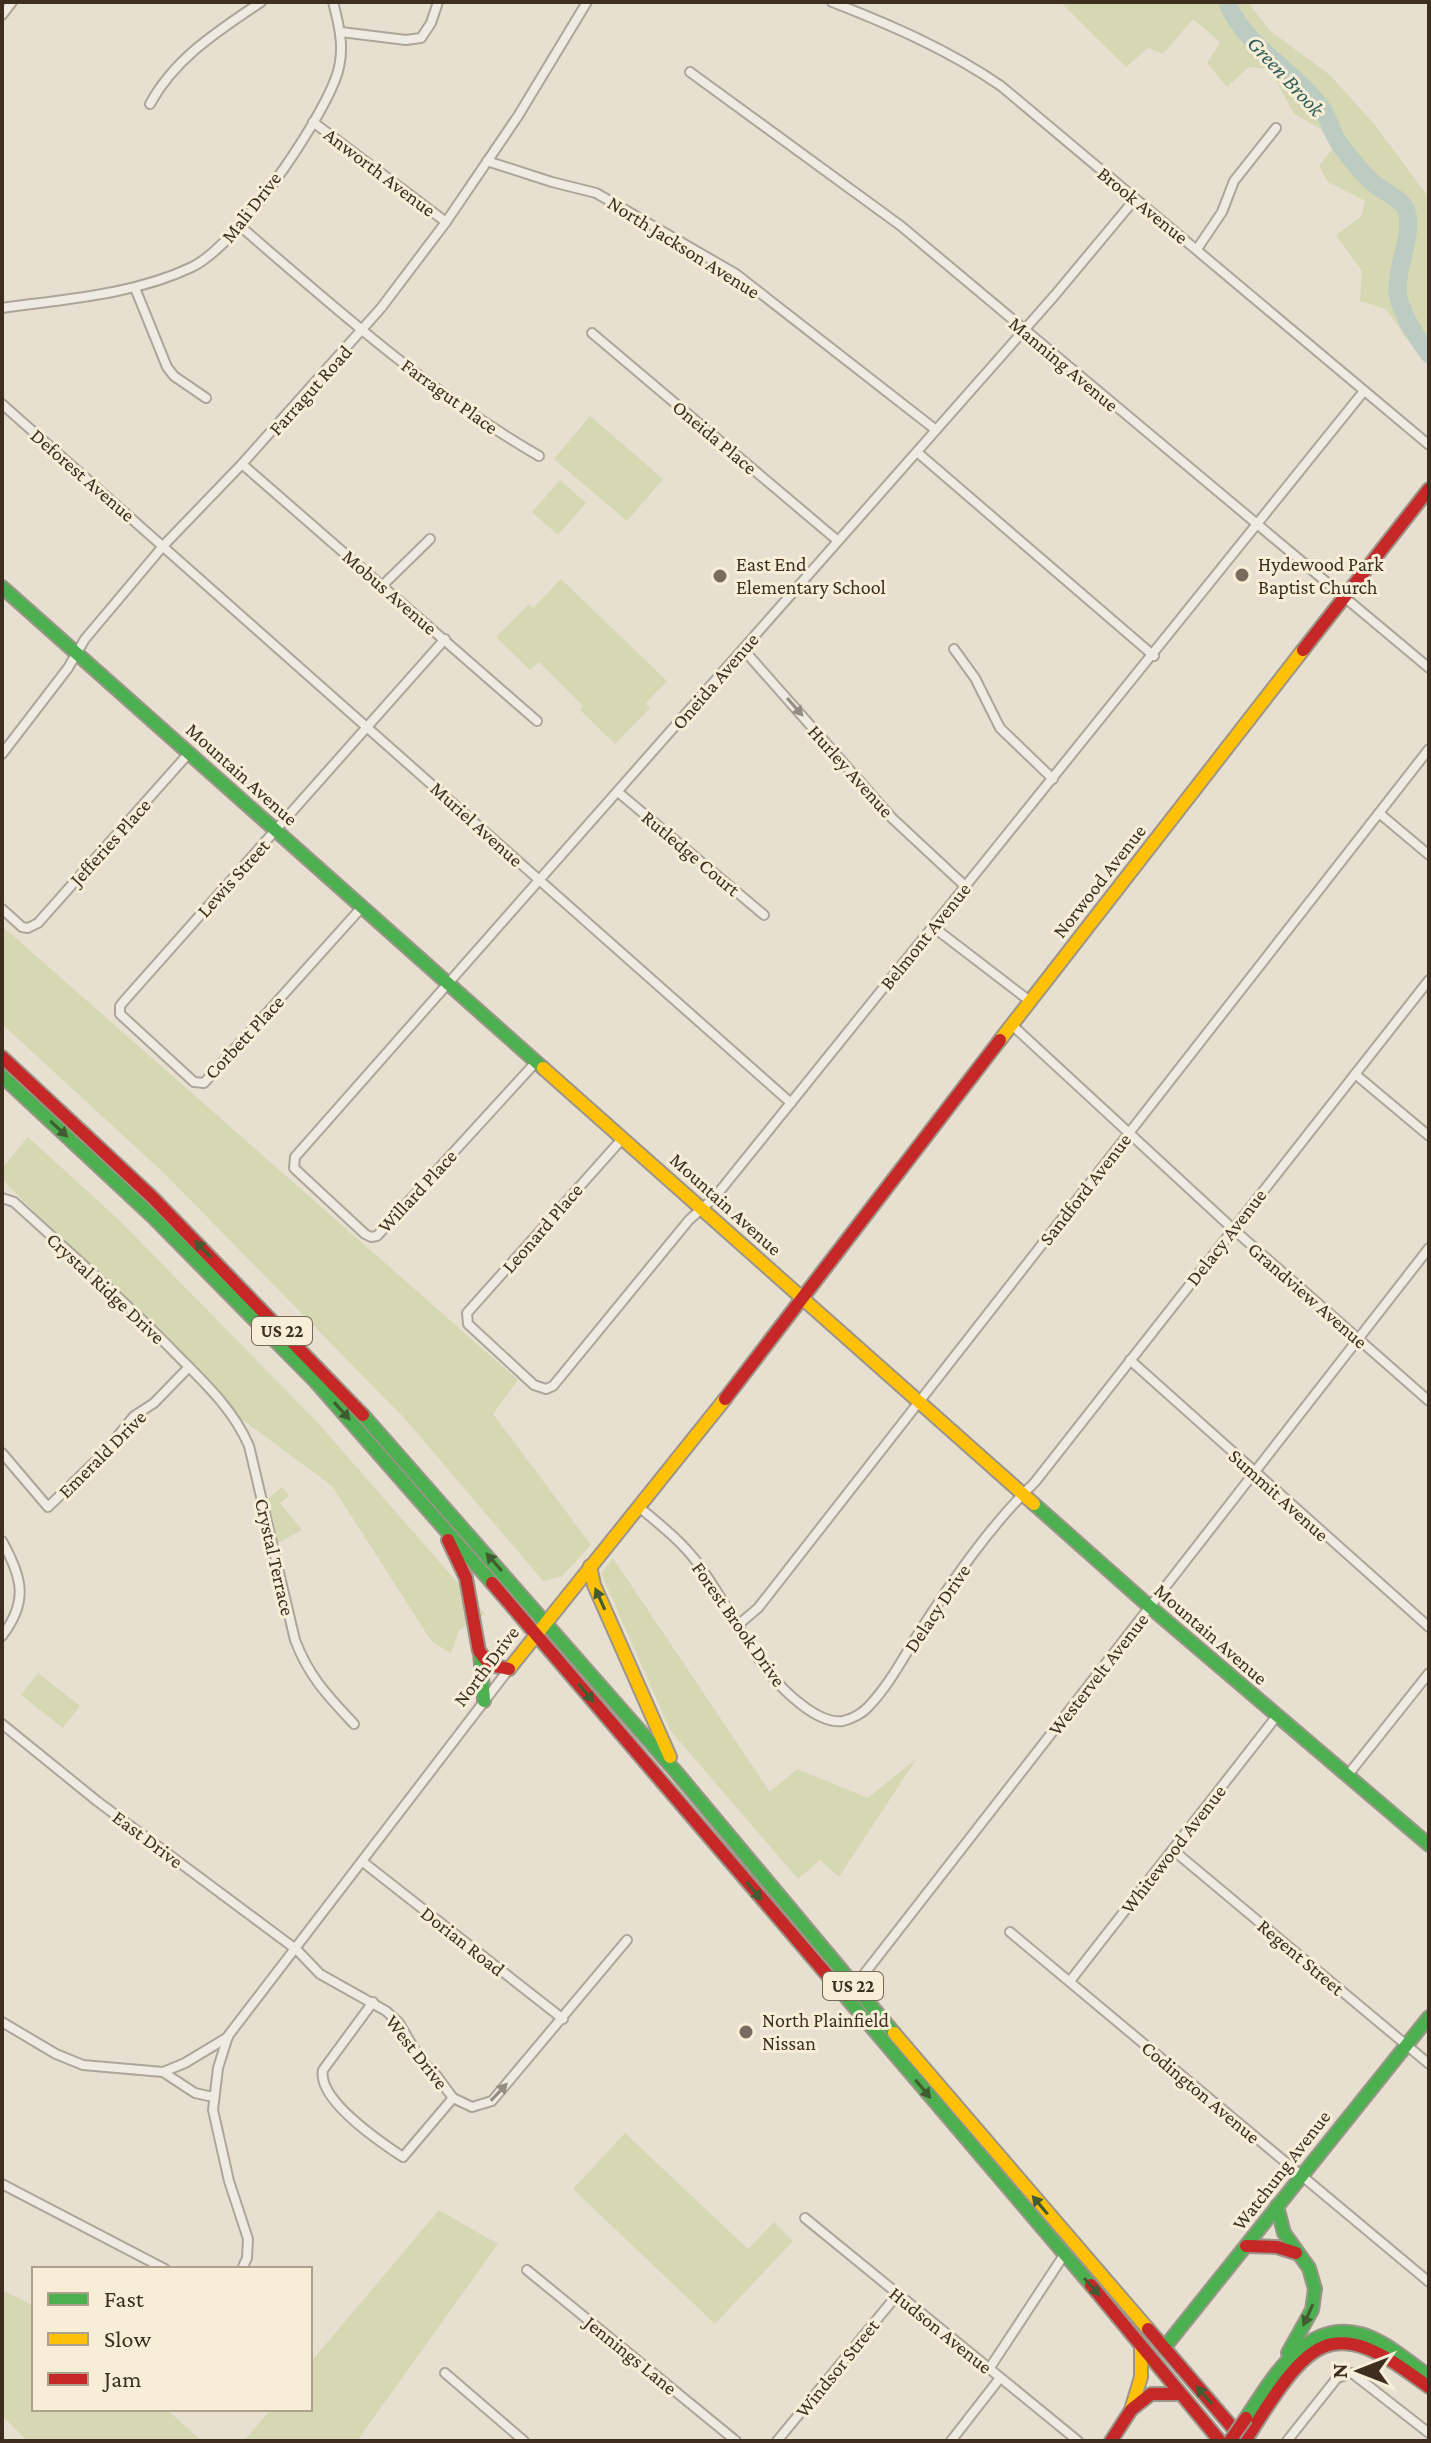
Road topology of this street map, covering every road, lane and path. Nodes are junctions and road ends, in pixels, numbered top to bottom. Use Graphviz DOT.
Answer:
graph roads {
  1 [pos="12,2"];
  2 [pos="261,2"];
  3 [pos="333,2"];
  4 [pos="438,2"];
  5 [pos="587,2"];
  6 [pos="832,2"];
  7 [pos="2,15"];
  8 [pos="341,32"];
  9 [pos="690,72"];
  10 [pos="150,104"];
  11 [pos="313,122"];
  12 [pos="1276,128"];
  13 [pos="487,161"];
  14 [pos="1135,199"];
  15 [pos="446,222"];
  16 [pos="240,226"];
  17 [pos="1197,249"];
  18 [pos="135,288"];
  19 [pos="2,308"];
  20 [pos="1022,330"];
  21 [pos="363,331"];
  22 [pos="592,333"];
  23 [pos="1364,391"];
  24 [pos="206,398"];
  25 [pos="2,404"];
  26 [pos="936,430"];
  27 [pos="1429,445"];
  28 [pos="917,452"];
  29 [pos="539,456"];
  30 [pos="242,464"];
  31 [pos="1429,489"];
  32 [pos="1257,525"];
  33 [pos="430,539"];
  34 [pos="838,541"];
  35 [pos="164,545"];
  36 [pos="382,586"];
  37 [pos="2,587"];
  38 [pos="1345,598"];
  39 [pos="445,639"];
  40 [pos="743,649"];
  41 [pos="954,649"];
  42 [pos="77,653"];
  43 [pos="1154,656"];
  44 [pos="1429,668"];
  45 [pos="537,721"];
  46 [pos="368,726"];
  47 [pos="1429,749"];
  48 [pos="189,753"];
  49 [pos="2,754"];
  50 [pos="1053,779"];
  51 [pos="618,792"];
  52 [pos="1379,813"];
  53 [pos="275,830"];
  54 [pos="1429,855"];
  55 [pos="540,880"];
  56 [pos="965,886"];
  57 [pos="362,907"];
  58 [pos="2,909"];
  59 [pos="764,915"];
  60 [pos="932,926"];
  61 [pos="1429,980"];
  62 [pos="448,984"];
  63 [pos="1031,1002"];
  64 [pos="119,1010"];
  65 [pos="1012,1025"];
  66 [pos="2,1057"];
  67 [pos="536,1062"];
  68 [pos="1355,1074"];
  69 [pos="2,1076"];
  70 [pos="791,1103"];
  71 [pos="1129,1133"];
  72 [pos="1429,1136"];
  73 [pos="622,1139"];
  74 [pos="293,1162"];
  75 [pos="2,1198"];
  76 [pos="701,1209"];
  77 [pos="1232,1228"];
  78 [pos="1429,1248"];
  79 [pos="802,1299"];
  80 [pos="466,1319"];
  81 [pos="1357,1338"];
  82 [pos="1130,1360"];
  83 [pos="189,1367"];
  84 [pos="206,1385"];
  85 [pos="1429,1401"];
  86 [pos="918,1402"];
  87 [pos="2,1453"];
  88 [pos="1254,1473"];
  89 [pos="1023,1494"];
  90 [pos="639,1507"];
  91 [pos="437,1517"];
  92 [pos="2,1541"];
  93 [pos="590,1566"];
  94 [pos="1150,1607"];
  95 [pos="546,1621"];
  96 [pos="738,1625"];
  97 [pos="1429,1627"];
  98 [pos="536,1633"];
  99 [pos="2,1636"];
  100 [pos="479,1651"];
  101 [pos="509,1669"];
  102 [pos="1429,1673"];
  103 [pos="484,1701"];
  104 [pos="1276,1717"];
  105 [pos="850,1719"];
  106 [pos="2,1724"];
  107 [pos="354,1724"];
  108 [pos="677,1773"];
  109 [pos="1347,1776"];
  110 [pos="1429,1845"];
  111 [pos="1173,1850"];
  112 [pos="363,1862"];
  113 [pos="1010,1932"];
  114 [pos="627,1940"];
  115 [pos="297,1950"];
  116 [pos="1070,1981"];
  117 [pos="854,1987"];
  118 [pos="373,2002"];
  119 [pos="1429,2017"];
  120 [pos="563,2019"];
  121 [pos="2,2022"];
  122 [pos="228,2036"];
  123 [pos="1406,2045"];
  124 [pos="1429,2064"];
  125 [pos="163,2072"];
  126 [pos="213,2097"];
  127 [pos="453,2098"];
  128 [pos="1302,2176"];
  129 [pos="2,2184"];
  130 [pos="1277,2206"];
  131 [pos="805,2218"];
  132 [pos="1246,2246"];
  133 [pos="1296,2253"];
  134 [pos="1064,2255"];
  135 [pos="161,2267"];
  136 [pos="243,2267"];
  137 [pos="527,2270"];
  138 [pos="1429,2282"];
  139 [pos="897,2295"];
  140 [pos="1141,2347"];
  141 [pos="1164,2348"];
  142 [pos="989,2369"];
  143 [pos="445,2373"];
  144 [pos="1429,2376"];
  145 [pos="1275,2377"];
  146 [pos="1000,2378"];
  147 [pos="1429,2387"];
  148 [pos="1180,2394"];
  149 [pos="1131,2410"];
  150 [pos="1250,2423"];
  151 [pos="1429,2433"];
  152 [pos="524,2441"];
  153 [pos="736,2441"];
  154 [pos="777,2441"];
  155 [pos="951,2441"];
  156 [pos="1078,2441"];
  157 [pos="1111,2441"];
  158 [pos="1220,2441"];
  159 [pos="1230,2441"];
  160 [pos="1244,2441"];
  161 [pos="1287,2441"];
  1 -- 7 [label="street"];
  2 -- 10 [label="street"];
  3 -- 8 [label="street, Mali Drive"];
  4 -- 8 [label="street"];
  5 -- 13 [label="street, Farragut Road"];
  6 -- 14 [label="street, Brook Avenue"];
  8 -- 11 [label="street, Mali Drive"];
  9 -- 20 [label="street, Manning Avenue"];
  11 -- 15 [label="street, Anworth Avenue"];
  11 -- 16 [label="street, Mali Drive"];
  12 -- 17 [label="street"];
  13 -- 15 [label="street, Farragut Road"];
  13 -- 26 [label="street, North Jackson Avenue"];
  14 -- 17 [label="street, Brook Avenue"];
  14 -- 20 [label="street, Oneida Avenue"];
  15 -- 21 [label="street, Farragut Road"];
  16 -- 18 [label="street, Mali Drive"];
  16 -- 21 [label="street, Farragut Place"];
  17 -- 23 [label="street, Brook Avenue"];
  18 -- 19 [label="street, Mali Drive"];
  18 -- 24 [label="street"];
  20 -- 26 [label="street, Oneida Avenue"];
  20 -- 32 [label="street, Manning Avenue"];
  21 -- 29 [label="street, Farragut Place"];
  21 -- 30 [label="street, Farragut Road"];
  22 -- 34 [label="street, Oneida Place"];
  23 -- 27 [label="street, Brook Avenue"];
  23 -- 32 [label="street, Belmont Avenue"];
  25 -- 35 [label="street, Deforest Avenue"];
  26 -- 28 [label="street, Oneida Avenue"];
  28 -- 34 [label="street, Oneida Avenue"];
  28 -- 43 [label="street"];
  30 -- 35 [label="street, Farragut Road"];
  30 -- 36 [label="street, Mobus Avenue"];
  31 -- 38 [label="main road, Norwood Avenue"];
  32 -- 38 [label="street, Manning Avenue"];
  32 -- 43 [label="street, Belmont Avenue"];
  33 -- 36 [label="street"];
  34 -- 40 [label="street, Oneida Avenue"];
  35 -- 42 [label="street, Farragut Road"];
  35 -- 46 [label="street, Muriel Avenue"];
  36 -- 39 [label="street, Mobus Avenue"];
  37 -- 42 [label="main road, Mountain Avenue"];
  38 -- 44 [label="street, Manning Avenue"];
  38 -- 63 [label="main road, Norwood Avenue"];
  39 -- 45 [label="street, Mobus Avenue"];
  39 -- 46 [label="street, Lewis Street"];
  40 -- 51 [label="street, Oneida Avenue"];
  40 -- 56 [label="street, Hurley Avenue, one-way"];
  41 -- 50 [label="street"];
  42 -- 48 [label="main road, Mountain Avenue"];
  42 -- 49 [label="street, Farragut Road"];
  43 -- 50 [label="street, Belmont Avenue"];
  46 -- 53 [label="street, Lewis Street"];
  46 -- 55 [label="street, Muriel Avenue"];
  47 -- 52 [label="street, Sandford Avenue"];
  48 -- 53 [label="main road, Mountain Avenue"];
  48 -- 58 [label="street, Jefferies Place"];
  50 -- 56 [label="street, Belmont Avenue"];
  51 -- 55 [label="street, Oneida Avenue"];
  51 -- 59 [label="street, Rutledge Court"];
  52 -- 54 [label="street"];
  52 -- 71 [label="street, Sandford Avenue"];
  53 -- 57 [label="main road, Mountain Avenue"];
  53 -- 64 [label="street, Lewis Street"];
  55 -- 62 [label="street, Oneida Avenue"];
  55 -- 70 [label="street, Muriel Avenue"];
  56 -- 60 [label="street, Belmont Avenue"];
  57 -- 62 [label="main road, Mountain Avenue"];
  57 -- 64 [label="street, Corbett Place"];
  60 -- 63 [label="street"];
  60 -- 70 [label="street, Belmont Avenue"];
  61 -- 68 [label="street, Delacy Avenue"];
  62 -- 67 [label="main road, Mountain Avenue"];
  62 -- 74 [label="street, Oneida Avenue"];
  63 -- 65 [label="main road, Norwood Avenue"];
  65 -- 71 [label="street, Grandview Avenue"];
  65 -- 79 [label="main road, Norwood Avenue"];
  95 -- 66 [label="main road, US 22, one-way"];
  67 -- 73 [label="main road, Mountain Avenue"];
  67 -- 74 [label="street, Willard Place"];
  68 -- 72 [label="street"];
  68 -- 77 [label="street, Delacy Avenue"];
  69 -- 91 [label="main road, US 22, one-way"];
  70 -- 76 [label="street, Belmont Avenue"];
  71 -- 77 [label="street, Grandview Avenue"];
  71 -- 86 [label="street, Sandford Avenue"];
  73 -- 76 [label="main road, Mountain Avenue"];
  73 -- 80 [label="street, Leonard Place"];
  75 -- 83 [label="street, Crystal Ridge Drive"];
  76 -- 79 [label="main road, Mountain Avenue"];
  76 -- 80 [label="street, Belmont Avenue"];
  77 -- 81 [label="street, Grandview Avenue"];
  77 -- 82 [label="street, Delacy Avenue"];
  78 -- 81 [label="street, Westervelt Avenue"];
  79 -- 86 [label="main road, Mountain Avenue"];
  79 -- 90 [label="main road, North Drive"];
  81 -- 85 [label="street, Grandview Avenue"];
  81 -- 88 [label="street, Westervelt Avenue"];
  82 -- 88 [label="street, Summit Avenue"];
  82 -- 89 [label="street, Delacy Avenue"];
  83 -- 84 [label="street, Crystal Ridge Drive"];
  83 -- 87 [label="street, Emerald Drive"];
  84 -- 107 [label="street, Crystal Terrace"];
  86 -- 89 [label="main road, Mountain Avenue"];
  86 -- 96 [label="street, Sandford Avenue"];
  88 -- 94 [label="street, Westervelt Avenue"];
  88 -- 97 [label="street, Summit Avenue"];
  89 -- 94 [label="main road, Mountain Avenue"];
  89 -- 105 [label="street, Delacy Drive"];
  90 -- 93 [label="main road, North Drive"];
  90 -- 96 [label="street, Forest Brook Drive"];
  91 -- 98 [label="main road, US 22"];
  91 -- 100 [label="main road"];
  92 -- 99 [label="street"];
  93 -- 95 [label="main road, North Drive"];
  108 -- 93 [label="main road, one-way"];
  94 -- 104 [label="main road, Mountain Avenue"];
  94 -- 117 [label="street, Westervelt Avenue"];
  95 -- 98 [label="main road, North Drive"];
  95 -- 108 [label="main road, US 22"];
  96 -- 105 [label="street, Forest Brook Drive"];
  98 -- 101 [label="main road, North Drive"];
  98 -- 134 [label="main road, US 22, one-way"];
  100 -- 101 [label="main road"];
  100 -- 103 [label="main road"];
  101 -- 103 [label="street, North Drive"];
  102 -- 109 [label="street"];
  103 -- 112 [label="street, North Drive"];
  104 -- 109 [label="main road, Mountain Avenue"];
  104 -- 111 [label="street, Whitewood Avenue"];
  106 -- 115 [label="street, East Drive"];
  108 -- 117 [label="main road, US 22"];
  109 -- 110 [label="main road, Mountain Avenue"];
  111 -- 116 [label="street, Whitewood Avenue"];
  111 -- 123 [label="street, Regent Street"];
  112 -- 115 [label="street, North Drive"];
  112 -- 120 [label="street, Dorian Road"];
  113 -- 116 [label="street, Codington Avenue"];
  114 -- 120 [label="street, West Drive"];
  115 -- 118 [label="street, West Drive"];
  115 -- 122 [label="street, North Drive"];
  116 -- 128 [label="street, Codington Avenue"];
  141 -- 117 [label="main road, US 22, one-way"];
  118 -- 127 [label="street, West Drive"];
  118 -- 127 [label="street"];
  119 -- 123 [label="main road, Watchung Avenue"];
  127 -- 120 [label="street, West Drive, one-way"];
  121 -- 125 [label="street"];
  122 -- 125 [label="street"];
  122 -- 126 [label="street, North Drive"];
  123 -- 124 [label="street, Regent Street"];
  123 -- 128 [label="main road, Watchung Avenue"];
  125 -- 126 [label="street"];
  126 -- 136 [label="street, North Drive"];
  128 -- 130 [label="main road, Watchung Avenue"];
  128 -- 138 [label="street, Codington Avenue"];
  129 -- 135 [label="street"];
  130 -- 132 [label="main road, Watchung Avenue"];
  130 -- 133 [label="main road"];
  131 -- 139 [label="street, Hudson Avenue"];
  132 -- 133 [label="main road"];
  132 -- 141 [label="main road, Watchung Avenue"];
  133 -- 145 [label="main road, one-way"];
  134 -- 140 [label="main road, US 22, one-way"];
  134 -- 142 [label="street"];
  137 -- 153 [label="street, Jennings Lane"];
  139 -- 142 [label="street, Hudson Avenue"];
  139 -- 154 [label="street, Windsor Street"];
  140 -- 148 [label="main road, US 22"];
  140 -- 149 [label="main road"];
  160 -- 141 [label="main road, US 22, one-way"];
  142 -- 146 [label="street, Hudson Avenue"];
  143 -- 152 [label="street"];
  144 -- 145 [label="main road"];
  145 -- 150 [label="main road"];
  146 -- 155 [label="street"];
  146 -- 156 [label="street, Hudson Avenue"];
  147 -- 150 [label="main road"];
  148 -- 149 [label="main road"];
  148 -- 158 [label="main road, US 22"];
  149 -- 157 [label="main road"];
  150 -- 159 [label="main road, bridge"];
  150 -- 160 [label="main road"];
  151 -- 161 [label="street"];
}
